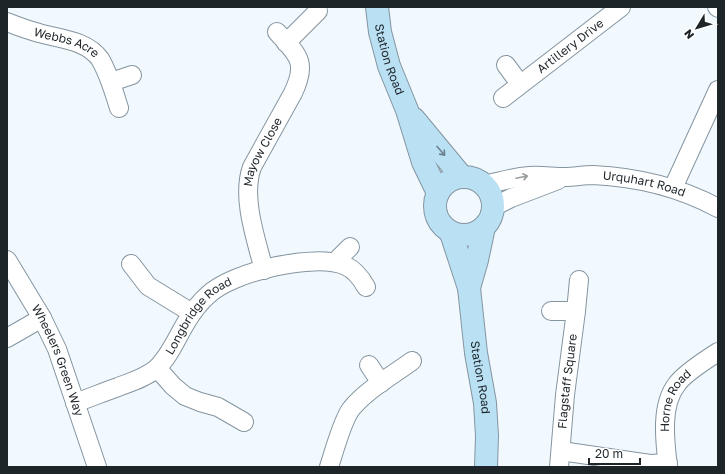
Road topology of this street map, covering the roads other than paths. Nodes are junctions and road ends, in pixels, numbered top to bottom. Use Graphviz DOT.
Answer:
graph roads {
  1 [pos="377,7"];
  2 [pos="621,7"];
  3 [pos="318,11"];
  4 [pos="7,22"];
  5 [pos="506,65"];
  6 [pos="132,75"];
  7 [pos="110,82"];
  8 [pos="520,84"];
  9 [pos="718,90"];
  10 [pos="503,98"];
  11 [pos="119,108"];
  12 [pos="407,110"];
  13 [pos="462,177"];
  14 [pos="567,177"];
  15 [pos="484,185"];
  16 [pos="673,188"];
  17 [pos="438,193"];
  18 [pos="493,207"];
  19 [pos="718,208"];
  20 [pos="484,227"];
  21 [pos="451,233"];
  22 [pos="350,247"];
  23 [pos="7,260"];
  24 [pos="335,262"];
  25 [pos="131,264"];
  26 [pos="264,270"];
  27 [pos="579,280"];
  28 [pos="366,287"];
  29 [pos="469,288"];
  30 [pos="551,311"];
  31 [pos="576,311"];
  32 [pos="192,313"];
  33 [pos="42,318"];
  34 [pos="7,338"];
  35 [pos="718,352"];
  36 [pos="412,361"];
  37 [pos="369,365"];
  38 [pos="157,368"];
  39 [pos="380,384"];
  40 [pos="75,403"];
  41 [pos="244,422"];
  42 [pos="560,459"];
  43 [pos="668,465"];
  44 [pos="97,467"];
  45 [pos="329,467"];
  46 [pos="486,467"];
  1 -- 12 [label="street, Station Road"];
  2 -- 8 [label="street, Artillery Drive"];
  3 -- 26 [label="street, Mayow Close"];
  4 -- 7 [label="street, Webbs Acre"];
  5 -- 8 [label="street"];
  6 -- 7 [label="street"];
  7 -- 11 [label="street, Webbs Acre"];
  8 -- 10 [label="street, Artillery Drive"];
  9 -- 16 [label="street"];
  12 -- 13 [label="street, Station Road, one-way"];
  12 -- 17 [label="street, Station Road"];
  13 -- 15 [label="street"];
  13 -- 17 [label="street"];
  15 -- 14 [label="street, Urquhart Road, one-way"];
  14 -- 16 [label="street, Urquhart Road"];
  14 -- 18 [label="street, Urquhart Road"];
  15 -- 18 [label="street"];
  16 -- 19 [label="street, Urquhart Road"];
  17 -- 21 [label="street, Station Road"];
  18 -- 20 [label="street, Station Road"];
  20 -- 21 [label="street"];
  20 -- 29 [label="street, Station Road"];
  21 -- 29 [label="street, Station Road"];
  22 -- 24 [label="street"];
  23 -- 33 [label="street, Wheelers Green Way"];
  24 -- 26 [label="street, Longbridge Road"];
  24 -- 28 [label="street, Longbridge Road"];
  25 -- 32 [label="street"];
  26 -- 32 [label="street, Longbridge Road"];
  27 -- 31 [label="street, Flagstaff Square"];
  29 -- 46 [label="street, Station Road"];
  30 -- 31 [label="street"];
  31 -- 42 [label="street, Flagstaff Square"];
  32 -- 38 [label="street, Longbridge Road"];
  33 -- 34 [label="street"];
  33 -- 40 [label="street, Wheelers Green Way"];
  35 -- 43 [label="street, Horne Road"];
  36 -- 39 [label="street"];
  37 -- 39 [label="street"];
  38 -- 40 [label="street, Longbridge Road"];
  38 -- 41 [label="street"];
  39 -- 45 [label="street"];
  40 -- 44 [label="street, Wheelers Green Way"];
  42 -- 43 [label="street, Flagstaff Square"];
}
